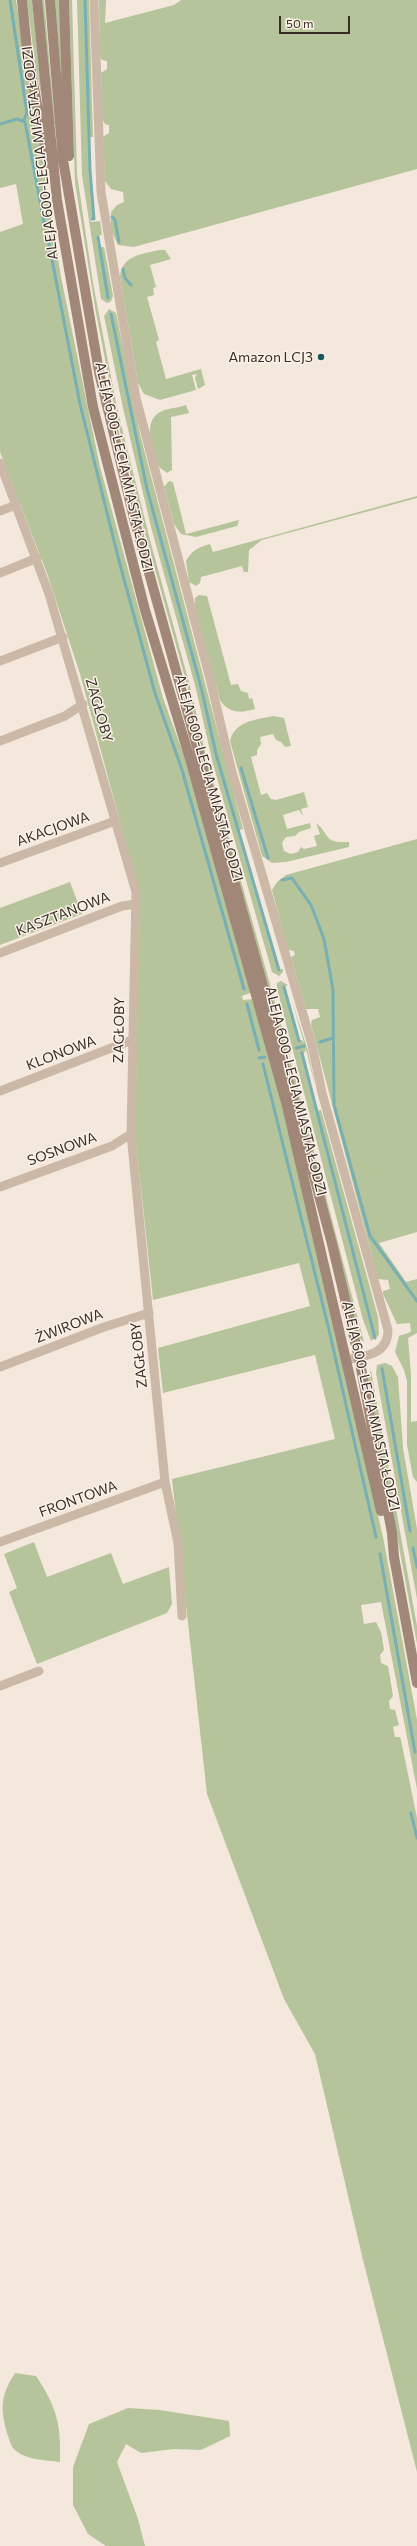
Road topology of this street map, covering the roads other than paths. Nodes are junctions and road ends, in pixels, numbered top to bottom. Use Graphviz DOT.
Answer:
graph roads {
  1 [pos="22,0"];
  2 [pos="37,0"];
  3 [pos="50,0"];
  4 [pos="64,0"];
  5 [pos="94,0"];
  6 [pos="70,196"];
  7 [pos="56,200"];
  8 [pos="0,463"];
  9 [pos="16,505"];
  10 [pos="0,511"];
  11 [pos="37,558"];
  12 [pos="0,573"];
  13 [pos="63,637"];
  14 [pos="0,661"];
  15 [pos="83,704"];
  16 [pos="0,742"];
  17 [pos="115,821"];
  18 [pos="0,863"];
  19 [pos="136,904"];
  20 [pos="0,952"];
  21 [pos="132,1040"];
  22 [pos="0,1091"];
  23 [pos="131,1134"];
  24 [pos="0,1187"];
  25 [pos="149,1313"];
  26 [pos="359,1358"];
  27 [pos="346,1360"];
  28 [pos="0,1367"];
  29 [pos="165,1482"];
  30 [pos="0,1542"];
  31 [pos="394,1557"];
  32 [pos="182,1616"];
  33 [pos="40,1671"];
  34 [pos="417,1683"];
  35 [pos="0,1686"];
  1 -- 7 [label="main road"];
  2 -- 7 [label="main road, ALEJA 600-LECIA MIASTA ŁODZI"];
  3 -- 6 [label="main road, ALEJA 600-LECIA MIASTA ŁODZI"];
  4 -- 6 [label="main road"];
  5 -- 26 [label="street"];
  6 -- 26 [label="main road, ALEJA 600-LECIA MIASTA ŁODZI"];
  7 -- 27 [label="main road, ALEJA 600-LECIA MIASTA ŁODZI"];
  8 -- 9 [label="street, ZAGŁOBY"];
  9 -- 10 [label="street"];
  9 -- 11 [label="street, ZAGŁOBY"];
  11 -- 12 [label="street"];
  11 -- 13 [label="street, ZAGŁOBY"];
  13 -- 14 [label="street"];
  13 -- 15 [label="street, ZAGŁOBY"];
  15 -- 16 [label="street"];
  15 -- 17 [label="street, ZAGŁOBY"];
  17 -- 18 [label="street, AKACJOWA"];
  17 -- 19 [label="street, ZAGŁOBY"];
  19 -- 20 [label="street, KASZTANOWA"];
  19 -- 21 [label="street, ZAGŁOBY"];
  21 -- 22 [label="street, KLONOWA"];
  21 -- 23 [label="street, ZAGŁOBY"];
  23 -- 24 [label="street, SOSNOWA"];
  23 -- 25 [label="street, ZAGŁOBY"];
  25 -- 28 [label="street, ŻWIROWA"];
  25 -- 29 [label="street, ZAGŁOBY"];
  26 -- 27 [label="street"];
  26 -- 31 [label="main road, ALEJA 600-LECIA MIASTA ŁODZI"];
  27 -- 31 [label="main road, ALEJA 600-LECIA MIASTA ŁODZI"];
  29 -- 30 [label="street, FRONTOWA"];
  29 -- 32 [label="street, ZAGŁOBY"];
  31 -- 34 [label="main road, ALEJA 600-LECIA MIASTA ŁODZI"];
  33 -- 35 [label="street"];
}
